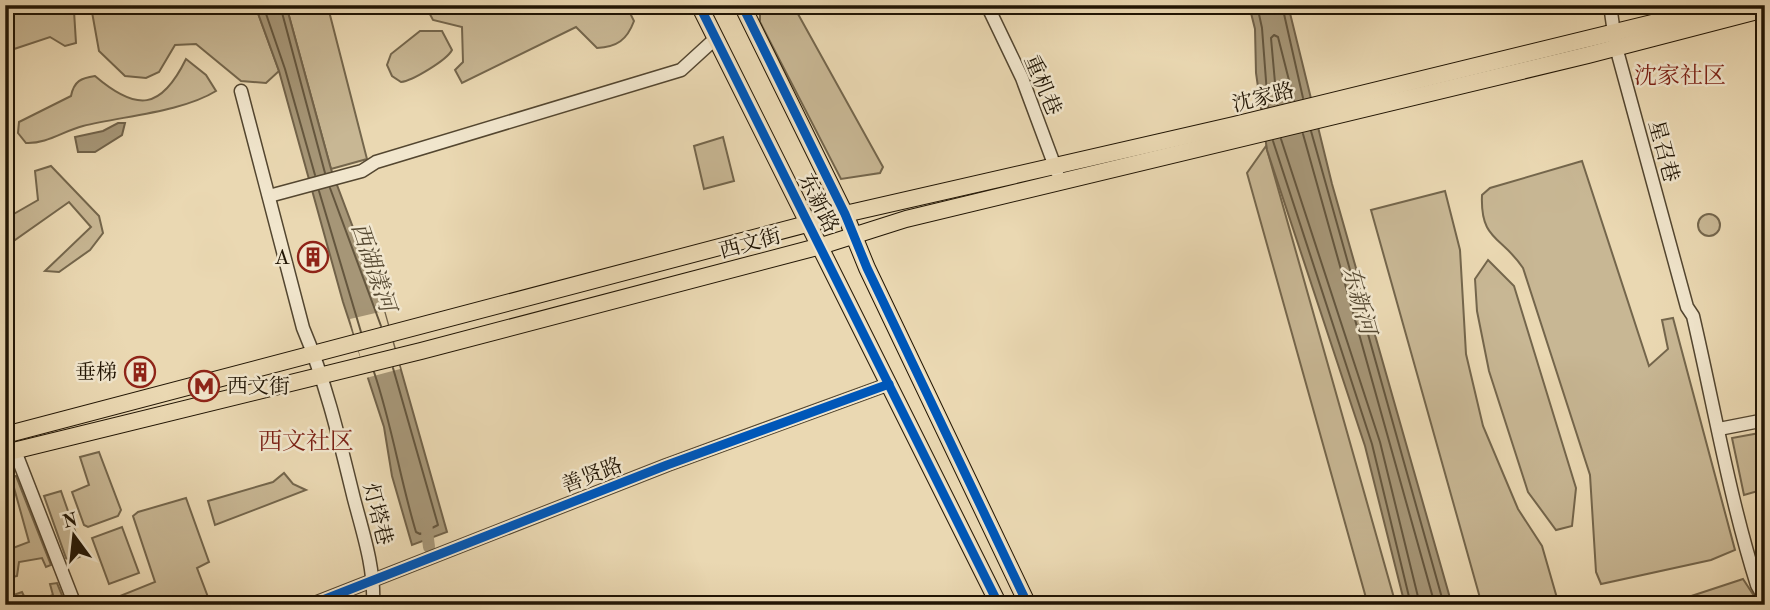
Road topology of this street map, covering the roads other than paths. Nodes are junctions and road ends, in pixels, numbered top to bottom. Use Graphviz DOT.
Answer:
graph roads {
  1 [pos="699,5"];
  2 [pos="741,5"];
  3 [pos="986,5"];
  4 [pos="1609,5"];
  5 [pos="1726,5"];
  6 [pos="1765,9"];
  7 [pos="716,38"];
  8 [pos="1614,40"];
  9 [pos="242,91"];
  10 [pos="1245,130"];
  11 [pos="1055,166"];
  12 [pos="1060,182"];
  13 [pos="269,196"];
  14 [pos="845,214"];
  15 [pos="809,223"];
  16 [pos="854,236"];
  17 [pos="821,246"];
  18 [pos="314,353"];
  19 [pos="321,376"];
  20 [pos="889,384"];
  21 [pos="1765,420"];
  22 [pos="1719,429"];
  23 [pos="5,435"];
  24 [pos="10,452"];
  25 [pos="373,580"];
  26 [pos="1761,582"];
  27 [pos="1765,599"];
  28 [pos="75,605"];
  29 [pos="310,605"];
  30 [pos="373,605"];
  31 [pos="999,605"];
  32 [pos="1027,605"];
  1 -- 7 [label="main road, 东新路"];
  2 -- 14 [label="main road, 东新路"];
  3 -- 11 [label="street, 重机巷"];
  4 -- 8 [label="street, 星召巷"];
  5 -- 8 [label="main road, 沈家路"];
  6 -- 8 [label="main road, 沈家路"];
  7 -- 13 [label="street"];
  7 -- 15 [label="main road, 东新路"];
  8 -- 10 [label="main road, 沈家路"];
  8 -- 22 [label="street, 星召巷"];
  9 -- 13 [label="street, 灯塔巷"];
  10 -- 11 [label="main road, 沈家路"];
  10 -- 12 [label="main road, 沈家路"];
  11 -- 12 [label="street, 重机巷"];
  11 -- 14 [label="main road, 沈家路"];
  12 -- 16 [label="main road, 沈家路"];
  13 -- 18 [label="street, 灯塔巷"];
  14 -- 15 [label="main road, 沈家路"];
  14 -- 16 [label="main road, 东新路"];
  15 -- 17 [label="main road, 东新路"];
  15 -- 18 [label="main road, 西文街"];
  16 -- 17 [label="main road, 西文街"];
  16 -- 32 [label="main road, 东新路"];
  17 -- 19 [label="main road, 西文街"];
  17 -- 20 [label="main road, 东新路"];
  18 -- 19 [label="street, 灯塔巷"];
  18 -- 23 [label="main road, 西文街"];
  19 -- 24 [label="main road, 西文街"];
  19 -- 25 [label="street, 灯塔巷"];
  20 -- 25 [label="street, 善贤路"];
  20 -- 31 [label="main road, 东新路"];
  21 -- 22 [label="street"];
  22 -- 26 [label="street, 星召巷"];
  24 -- 28 [label="street"];
  25 -- 29 [label="street, 善贤路"];
  25 -- 30 [label="street, 灯塔巷"];
  26 -- 27 [label="street, 星召巷"];
}
